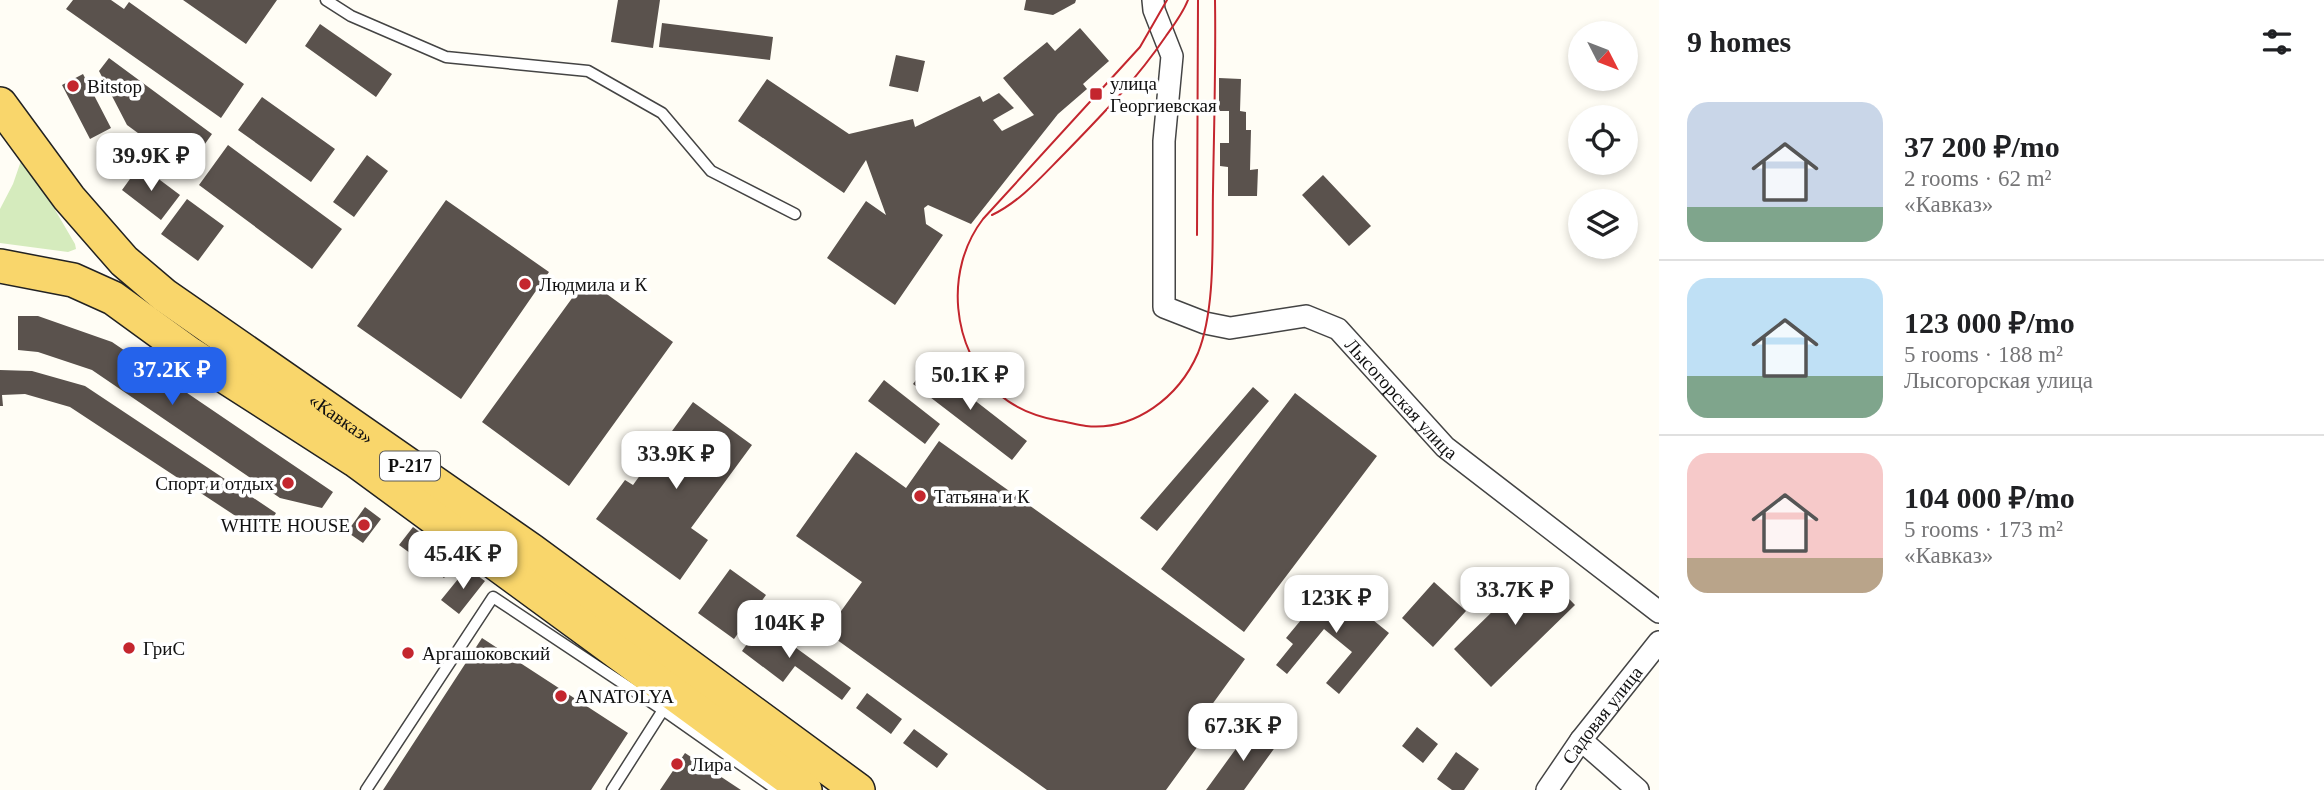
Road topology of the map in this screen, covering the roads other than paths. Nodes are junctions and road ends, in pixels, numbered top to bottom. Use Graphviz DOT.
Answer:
graph roads {
  1 [pos="326,0"];
  2 [pos="348,0"];
  3 [pos="1153,0"];
  4 [pos="351,16"];
  5 [pos="0,104"];
  6 [pos="795,214"];
  7 [pos="0,266"];
  8 [pos="1659,612"];
  9 [pos="1659,642"];
  10 [pos="663,710"];
  11 [pos="1581,740"];
  12 [pos="366,790"];
  13 [pos="611,790"];
  14 [pos="777,790"];
  15 [pos="805,790"];
  16 [pos="858,790"];
  17 [pos="1547,790"];
  18 [pos="1638,790"];
  1 -- 4 [label="lane"];
  2 -- 4 [label="lane"];
  3 -- 8 [label="street, Лысогорская улица"];
  4 -- 6 [label="lane"];
  5 -- 16 [label="main road, «Кавказ» / Р-217"];
  7 -- 15 [label="main road, «Кавказ» / Р-217"];
  9 -- 11 [label="street, Садовая улица"];
  10 -- 12 [label="lane"];
  10 -- 13 [label="lane"];
  10 -- 14 [label="lane"];
  11 -- 17 [label="street, Садовая улица"];
  11 -- 18 [label="street"];
}
